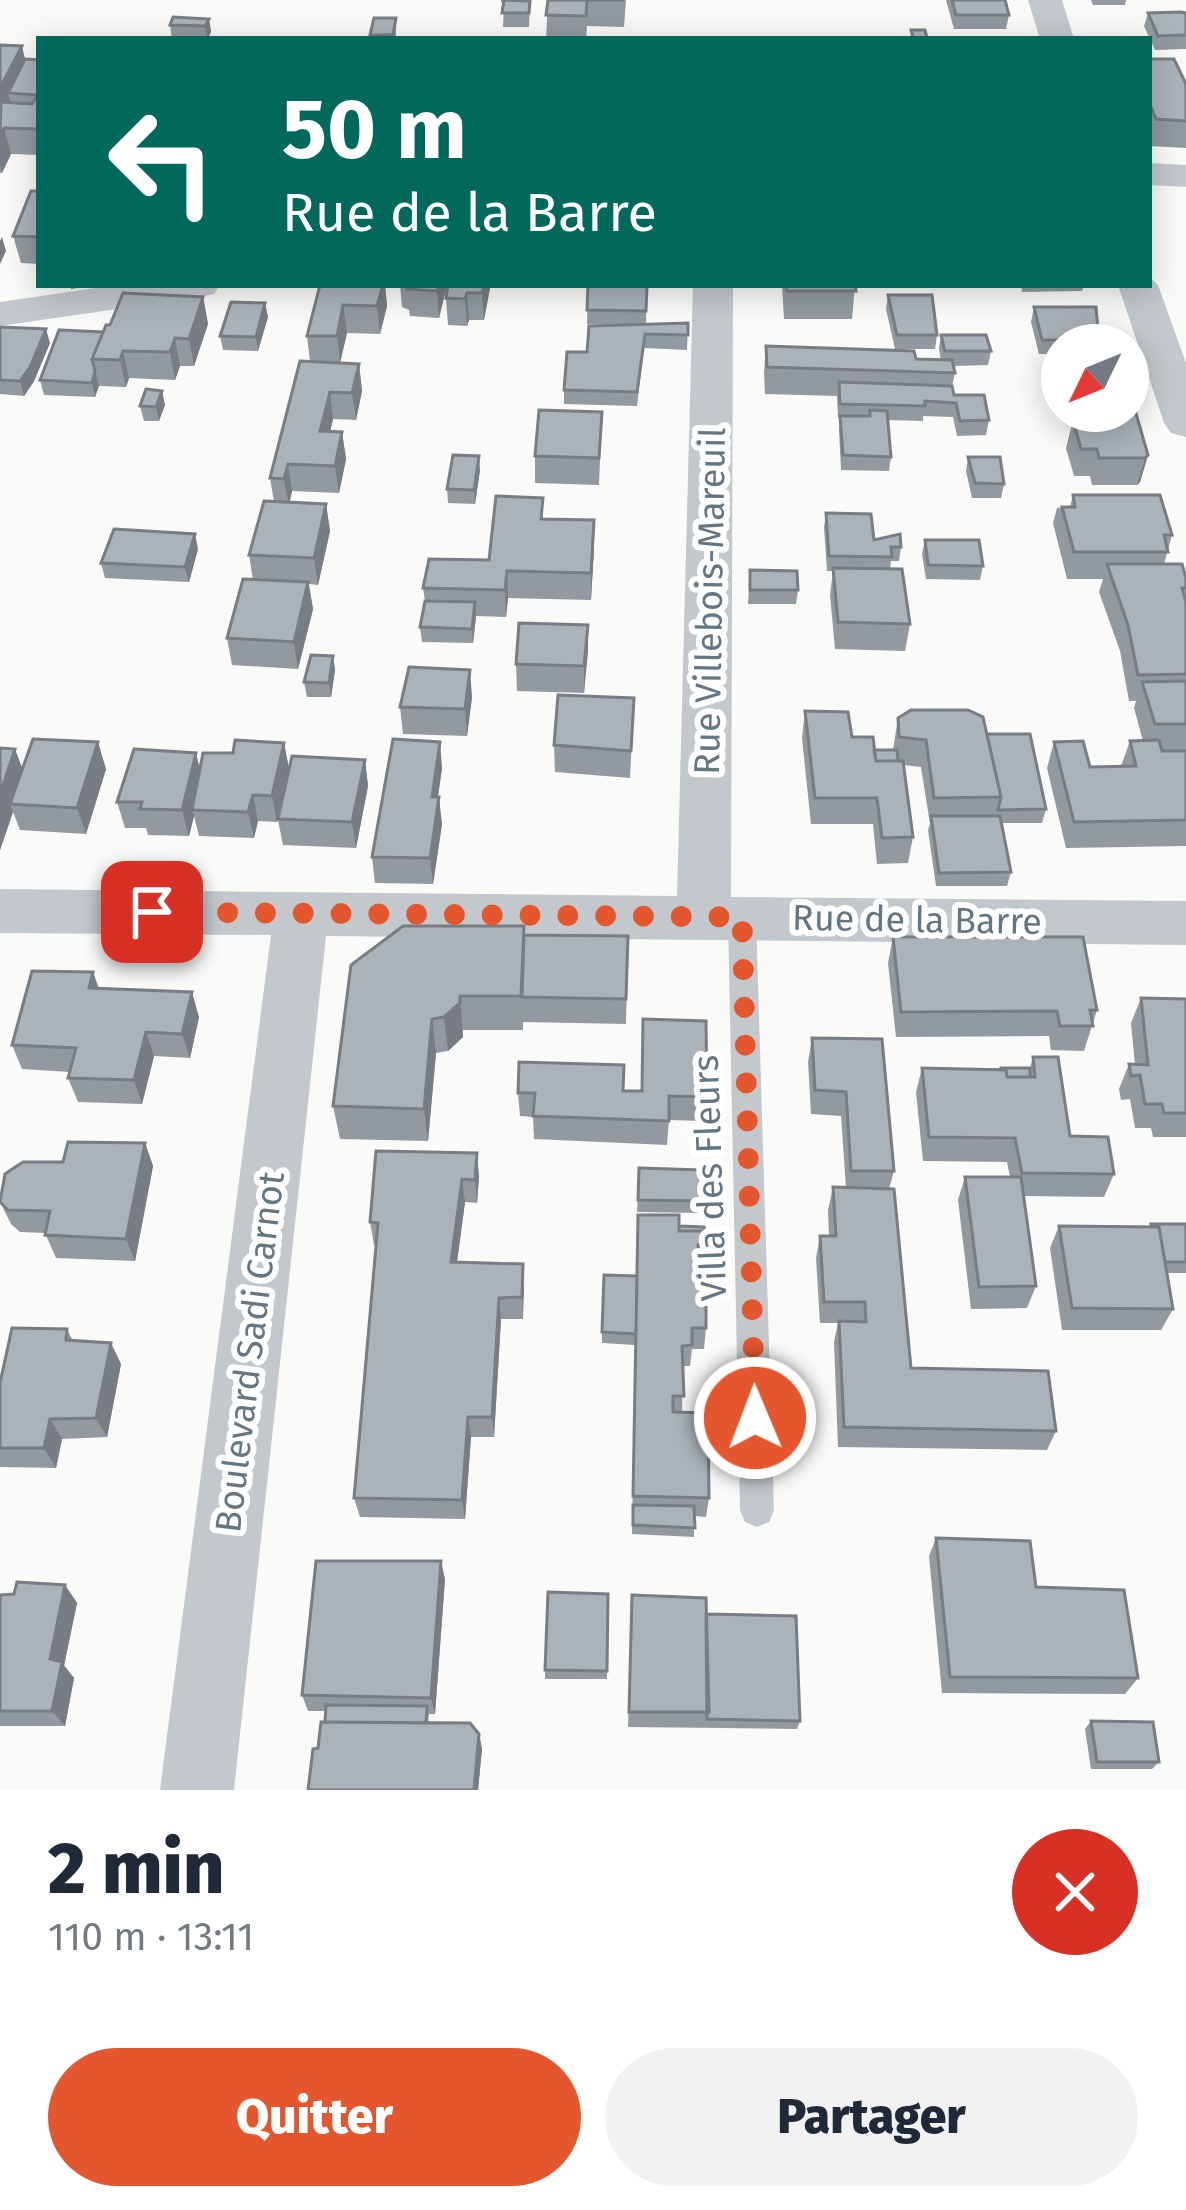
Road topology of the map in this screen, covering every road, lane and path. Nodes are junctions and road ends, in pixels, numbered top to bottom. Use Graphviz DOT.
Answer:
graph roads {
  1 [pos="1045,0"];
  2 [pos="1056,36"];
  3 [pos="1152,174"];
  4 [pos="1186,176"];
  5 [pos="179,288"];
  6 [pos="713,288"];
  7 [pos="1139,288"];
  8 [pos="0,314"];
  9 [pos="1186,424"];
  10 [pos="0,911"];
  11 [pos="301,914"];
  12 [pos="723,917"];
  13 [pos="1186,922"];
  14 [pos="757,1510"];
  15 [pos="197,1790"];
  1 -- 2 [label="street"];
  3 -- 4 [label="street"];
  5 -- 8 [label="street"];
  6 -- 12 [label="street, Rue Villebois-Mareuil"];
  7 -- 9 [label="street"];
  10 -- 11 [label="street, Rue de la Barre"];
  11 -- 12 [label="street, Rue de la Barre"];
  11 -- 15 [label="street, Boulevard Sadi Carnot"];
  12 -- 13 [label="street, Rue de la Barre"];
  12 -- 14 [label="lane, Villa des Fleurs"];
}
